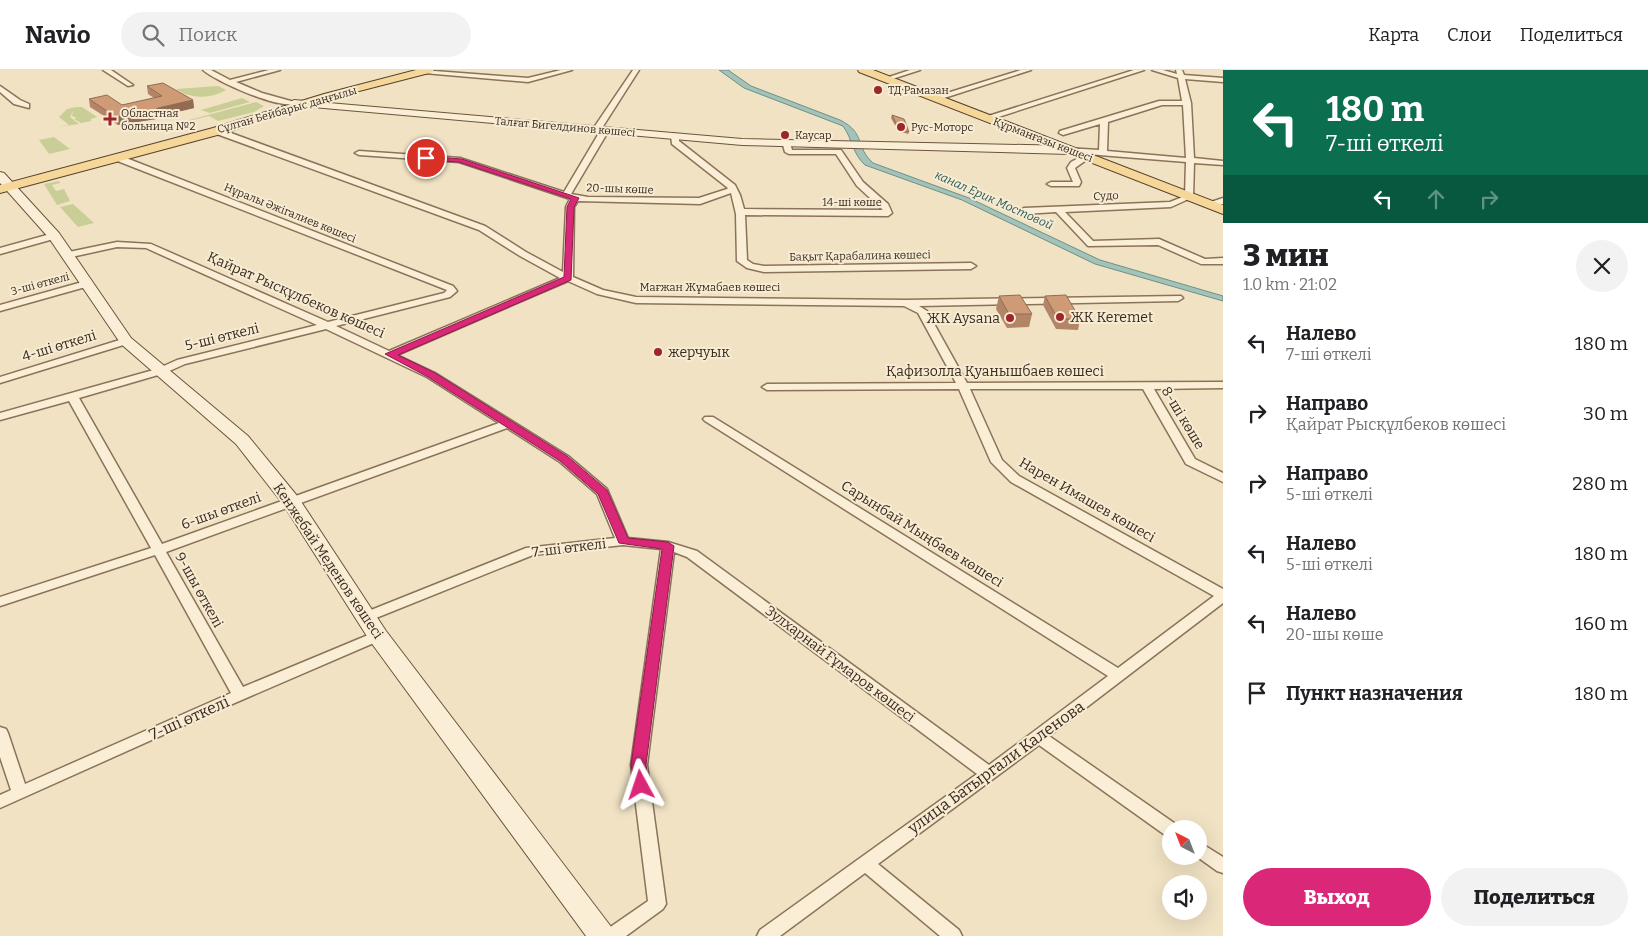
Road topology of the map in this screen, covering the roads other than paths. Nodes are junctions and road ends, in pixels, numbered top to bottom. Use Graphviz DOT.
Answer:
graph roads {
  1 [pos="106,70"];
  2 [pos="206,70"];
  3 [pos="277,70"];
  4 [pos="423,70"];
  5 [pos="569,70"];
  6 [pos="636,70"];
  7 [pos="863,70"];
  8 [pos="918,70"];
  9 [pos="1028,70"];
  10 [pos="1141,70"];
  11 [pos="1155,70"];
  12 [pos="1180,74"];
  13 [pos="886,79"];
  14 [pos="1223,80"];
  15 [pos="228,82"];
  16 [pos="130,85"];
  17 [pos="0,88"];
  18 [pos="935,98"];
  19 [pos="299,103"];
  20 [pos="1187,103"];
  21 [pos="26,106"];
  22 [pos="331,106"];
  23 [pos="274,114"];
  24 [pos="986,118"];
  25 [pos="1104,120"];
  26 [pos="217,130"];
  27 [pos="601,130"];
  28 [pos="1064,134"];
  29 [pos="675,136"];
  30 [pos="787,145"];
  31 [pos="837,146"];
  32 [pos="1069,150"];
  33 [pos="1103,152"];
  34 [pos="358,153"];
  35 [pos="1086,156"];
  36 [pos="118,158"];
  37 [pos="1192,160"];
  38 [pos="1223,163"];
  39 [pos="3,184"];
  40 [pos="1052,184"];
  41 [pos="732,187"];
  42 [pos="571,197"];
  43 [pos="1189,197"];
  44 [pos="1223,201"];
  45 [pos="1209,204"];
  46 [pos="1059,210"];
  47 [pos="1223,210"];
  48 [pos="1024,211"];
  49 [pos="740,212"];
  50 [pos="54,236"];
  51 [pos="0,251"];
  52 [pos="67,255"];
  53 [pos="1223,261"];
  54 [pos="971,266"];
  55 [pos="568,278"];
  56 [pos="86,284"];
  57 [pos="452,292"];
  58 [pos="1178,298"];
  59 [pos="906,303"];
  60 [pos="0,308"];
  61 [pos="326,325"];
  62 [pos="126,341"];
  63 [pos="390,354"];
  64 [pos="161,371"];
  65 [pos="0,380"];
  66 [pos="963,385"];
  67 [pos="1146,385"];
  68 [pos="1223,385"];
  69 [pos="767,387"];
  70 [pos="73,397"];
  71 [pos="0,417"];
  72 [pos="708,419"];
  73 [pos="506,424"];
  74 [pos="1223,478"];
  75 [pos="291,501"];
  76 [pos="623,541"];
  77 [pos="668,546"];
  78 [pos="158,550"];
  79 [pos="692,554"];
  80 [pos="1223,595"];
  81 [pos="0,602"];
  82 [pos="366,618"];
  83 [pos="378,636"];
  84 [pos="1119,676"];
  85 [pos="240,695"];
  86 [pos="0,733"];
  87 [pos="1039,737"];
  88 [pos="989,774"];
  89 [pos="20,793"];
  90 [pos="0,802"];
  91 [pos="1162,824"];
  92 [pos="1208,855"];
  93 [pos="865,863"];
  94 [pos="1223,866"];
  95 [pos="602,936"];
  96 [pos="612,936"];
  97 [pos="766,936"];
  98 [pos="952,936"];
  1 -- 16 [label="street"];
  2 -- 15 [label="street"];
  3 -- 15 [label="street"];
  4 -- 5 [label="street"];
  4 -- 19 [label="main road, Сұлтан Бейбарыс даңғылы"];
  6 -- 27 [label="street"];
  7 -- 13 [label="main road, Құрманғазы көшесі"];
  8 -- 13 [label="street"];
  9 -- 18 [label="street"];
  10 -- 24 [label="street"];
  11 -- 12 [label="street"];
  12 -- 14 [label="street"];
  12 -- 20 [label="street"];
  13 -- 18 [label="main road, Құрманғазы көшесі"];
  15 -- 19 [label="street"];
  17 -- 21 [label="street"];
  18 -- 24 [label="main road, Құрманғазы көшесі"];
  19 -- 22 [label="street, Талғат Бигелдинов көшесі"];
  19 -- 23 [label="main road, Сұлтан Бейбарыс даңғылы"];
  19 -- 39 [label="main road, Сұлтан Бейбарыс даңғылы"];
  20 -- 25 [label="street"];
  20 -- 37 [label="street"];
  22 -- 23 [label="main road"];
  22 -- 27 [label="street, Талғат Бигелдинов көшесі"];
  23 -- 26 [label="main road, Сұлтан Бейбарыс даңғылы"];
  24 -- 32 [label="main road, Құрманғазы көшесі"];
  25 -- 28 [label="street"];
  25 -- 33 [label="street"];
  26 -- 36 [label="main road, Сұлтан Бейбарыс даңғылы"];
  26 -- 55 [label="street, Мағжан Жұмабаев көшесі"];
  27 -- 29 [label="street, Талғат Бигелдинов көшесі"];
  27 -- 42 [label="street"];
  29 -- 30 [label="street, Талғат Бигелдинов көшесі"];
  29 -- 41 [label="street"];
  30 -- 31 [label="street, Талғат Бигелдинов көшесі"];
  30 -- 49 [label="street, 14-ші көше"];
  31 -- 32 [label="street"];
  32 -- 33 [label="street"];
  32 -- 35 [label="main road, Құрманғазы көшесі"];
  33 -- 37 [label="street"];
  34 -- 42 [label="street, 20-шы көше"];
  35 -- 40 [label="street"];
  35 -- 43 [label="main road, Құрманғазы көшесі"];
  36 -- 39 [label="main road, Сұлтан Бейбарыс даңғылы"];
  36 -- 57 [label="street, Нұралы Әжiгалиев көшесi"];
  37 -- 38 [label="street"];
  37 -- 43 [label="street"];
  39 -- 50 [label="street, Кенжебай Меденов көшесі"];
  41 -- 42 [label="street, 20-шы көше"];
  41 -- 49 [label="street"];
  42 -- 55 [label="street"];
  43 -- 45 [label="main road, Құрманғазы көшесі"];
  43 -- 46 [label="street, Судо"];
  44 -- 45 [label="street"];
  45 -- 47 [label="main road, Құрманғазы көшесі"];
  46 -- 48 [label="street, Судо"];
  46 -- 53 [label="street"];
  49 -- 54 [label="street, Бақыт Қарабалина көшесі"];
  50 -- 51 [label="street"];
  50 -- 52 [label="street, Кенжебай Меденов көшесі"];
  52 -- 56 [label="street, Кенжебай Меденов көшесі"];
  52 -- 61 [label="street, Қайрат Рысқұлбеков көшесі"];
  55 -- 59 [label="street, Мағжан Жұмабаев көшесі"];
  55 -- 63 [label="street"];
  56 -- 60 [label="street, 3-ші өткелі"];
  56 -- 62 [label="street, Кенжебай Меденов көшесі"];
  57 -- 61 [label="street, 5-ші өткелі"];
  58 -- 59 [label="street, Мағжан Жұмабаев көшесі"];
  59 -- 66 [label="street, Нарен Имашев көшесi"];
  61 -- 63 [label="street, Қайрат Рысқұлбеков көшесі"];
  61 -- 64 [label="street, 5-ші өткелі"];
  62 -- 64 [label="street, Кенжебай Меденов көшесі"];
  62 -- 65 [label="street, 4-ші өткелі"];
  63 -- 73 [label="street, Қайрат Рысқұлбеков көшесі"];
  64 -- 70 [label="street, 5-ші өткелі"];
  64 -- 75 [label="street, Кенжебай Меденов көшесі"];
  66 -- 67 [label="street, Қафизолла Қуанышбаев көшесi"];
  66 -- 69 [label="street, Қафизолла Қуанышбаев көшесi"];
  66 -- 80 [label="street, Нарен Имашев көшесi"];
  67 -- 68 [label="street, Қафизолла Қуанышбаев көшесi"];
  67 -- 74 [label="street, 8-шi көше"];
  70 -- 71 [label="street, 5-ші өткелі"];
  70 -- 78 [label="street, 9-шы өткелі"];
  72 -- 84 [label="street, Сарынбай Мыңбаев көшесі"];
  73 -- 75 [label="street, 6-шы өткелі"];
  73 -- 76 [label="street, Қайрат Рысқұлбеков көшесі"];
  75 -- 78 [label="street, 6-шы өткелі"];
  75 -- 82 [label="street, Кенжебай Меденов көшесі"];
  76 -- 77 [label="street, 7-ші өткелі"];
  76 -- 82 [label="street, 7-ші өткелі"];
  77 -- 79 [label="street, 7-ші өткелі"];
  77 -- 96 [label="street"];
  78 -- 81 [label="street, 6-шы өткелі"];
  78 -- 85 [label="street, 9-шы өткелі"];
  79 -- 88 [label="street, Зулхарнай Ғұмаров көшесі"];
  80 -- 84 [label="street, улица Батыргали Каленова"];
  82 -- 83 [label="street, Кенжебай Меденов көшесі"];
  83 -- 85 [label="street, 7-ші өткелі"];
  83 -- 95 [label="street, Кенжебай Меденов көшесі"];
  84 -- 87 [label="street, улица Батыргали Каленова"];
  85 -- 89 [label="street, 7-ші өткелі"];
  86 -- 89 [label="street"];
  87 -- 88 [label="street, улица Батыргали Каленова"];
  87 -- 91 [label="street"];
  88 -- 93 [label="street, улица Батыргали Каленова"];
  89 -- 90 [label="street, 7-ші өткелі"];
  92 -- 94 [label="street"];
  93 -- 97 [label="street, улица Батыргали Каленова"];
  93 -- 98 [label="street"];
}
